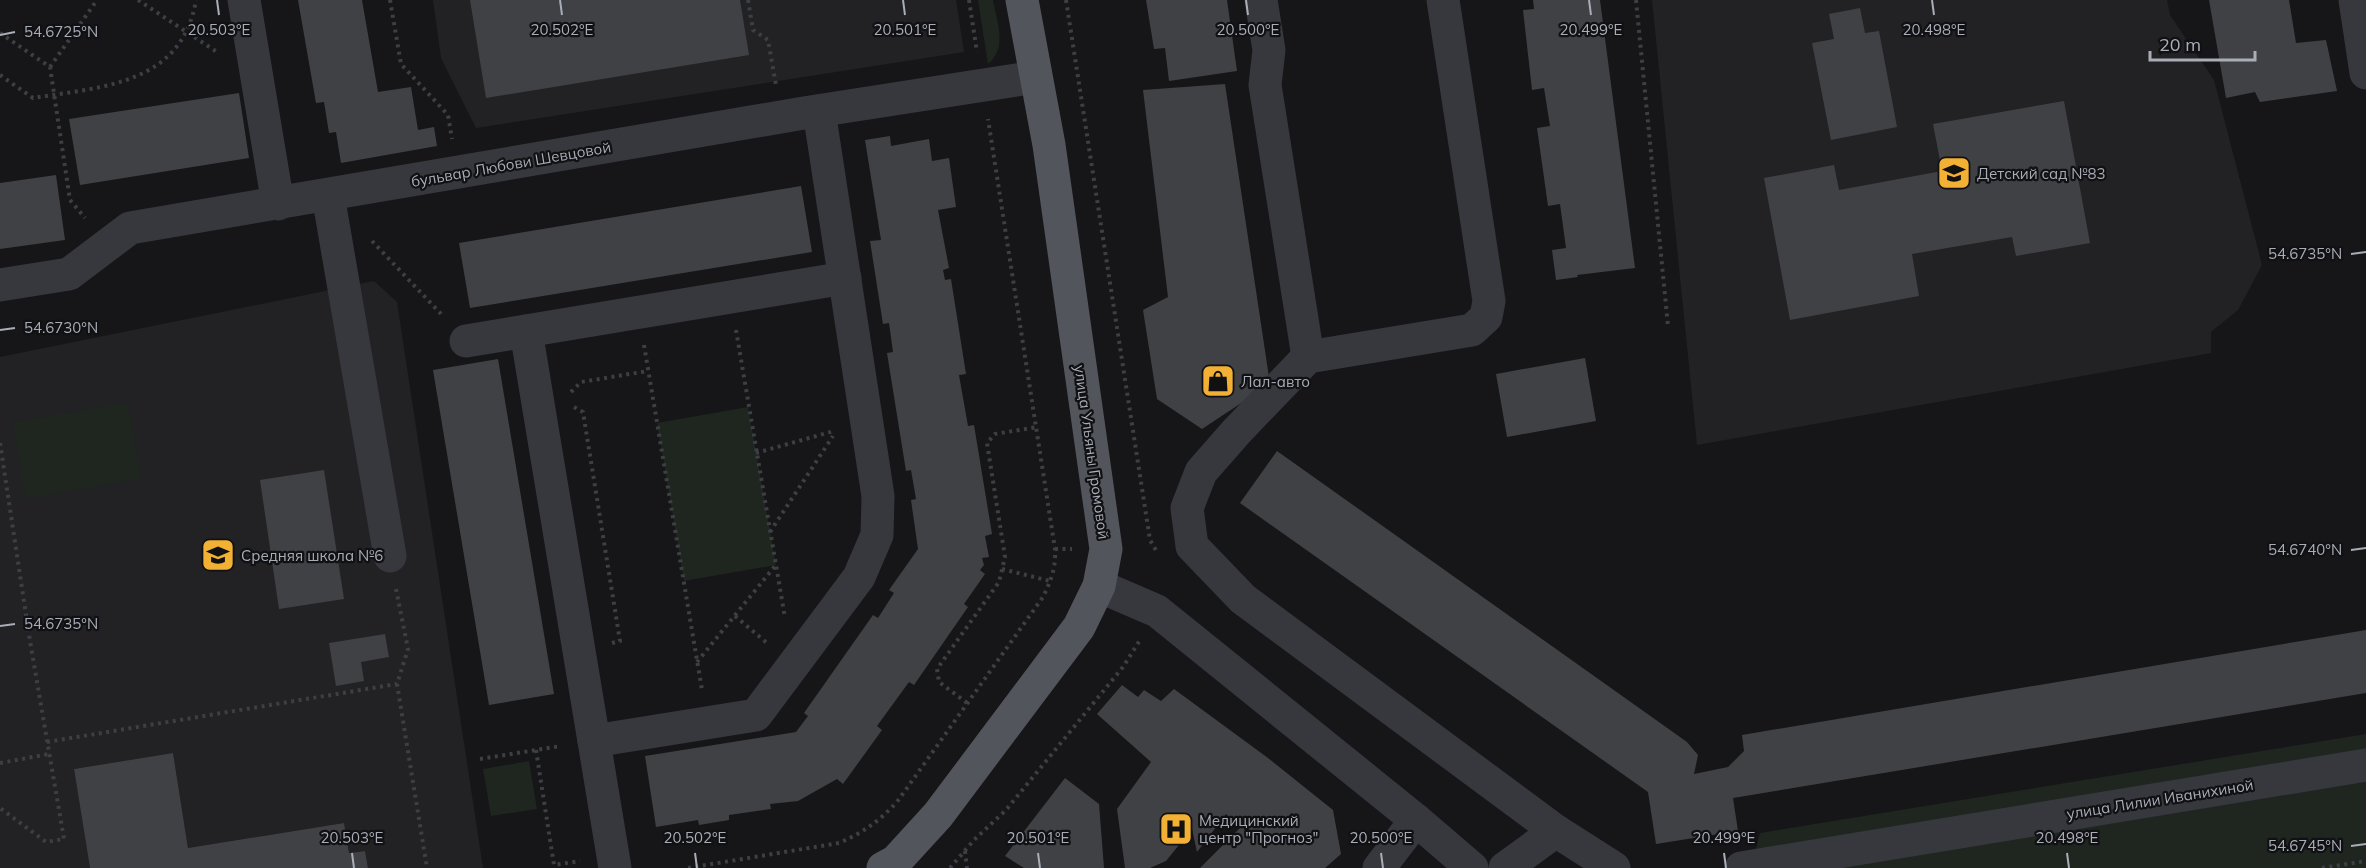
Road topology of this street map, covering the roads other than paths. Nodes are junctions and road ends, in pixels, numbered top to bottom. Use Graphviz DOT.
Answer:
graph roads {
  1 [pos="244,0"];
  2 [pos="1022,0"];
  3 [pos="1261,0"];
  4 [pos="1443,0"];
  5 [pos="2355,0"];
  6 [pos="2366,73"];
  7 [pos="1036,77"];
  8 [pos="819,111"];
  9 [pos="328,195"];
  10 [pos="278,204"];
  11 [pos="845,278"];
  12 [pos="0,285"];
  13 [pos="526,331"];
  14 [pos="466,341"];
  15 [pos="1308,357"];
  16 [pos="390,556"];
  17 [pos="1099,586"];
  18 [pos="594,741"];
  19 [pos="2366,765"];
  20 [pos="1416,820"];
  21 [pos="1556,831"];
  22 [pos="601,864"];
  23 [pos="883,868"];
  24 [pos="1380,868"];
  25 [pos="1472,868"];
  26 [pos="1505,868"];
  27 [pos="1614,868"];
  28 [pos="1741,868"];
  1 -- 10 [label="street"];
  2 -- 7 [label="main road, улица Ульяны Громовой"];
  3 -- 15 [label="street"];
  4 -- 15 [label="street"];
  5 -- 6 [label="street"];
  7 -- 8 [label="street, бульвар Любови Шевцовой"];
  7 -- 17 [label="main road, улица Ульяны Громовой"];
  8 -- 9 [label="street, бульвар Любови Шевцовой"];
  8 -- 11 [label="street"];
  9 -- 10 [label="street, бульвар Любови Шевцовой"];
  9 -- 16 [label="street"];
  10 -- 12 [label="street, бульвар Любови Шевцовой"];
  11 -- 13 [label="street"];
  11 -- 18 [label="street"];
  13 -- 14 [label="street"];
  13 -- 18 [label="street"];
  15 -- 21 [label="street"];
  17 -- 20 [label="street"];
  17 -- 23 [label="main road, улица Ульяны Громовой"];
  18 -- 22 [label="street"];
  19 -- 28 [label="street, улица Лилии Иванихиной"];
  20 -- 24 [label="street"];
  20 -- 25 [label="street"];
  21 -- 26 [label="street"];
  21 -- 27 [label="street"];
}
